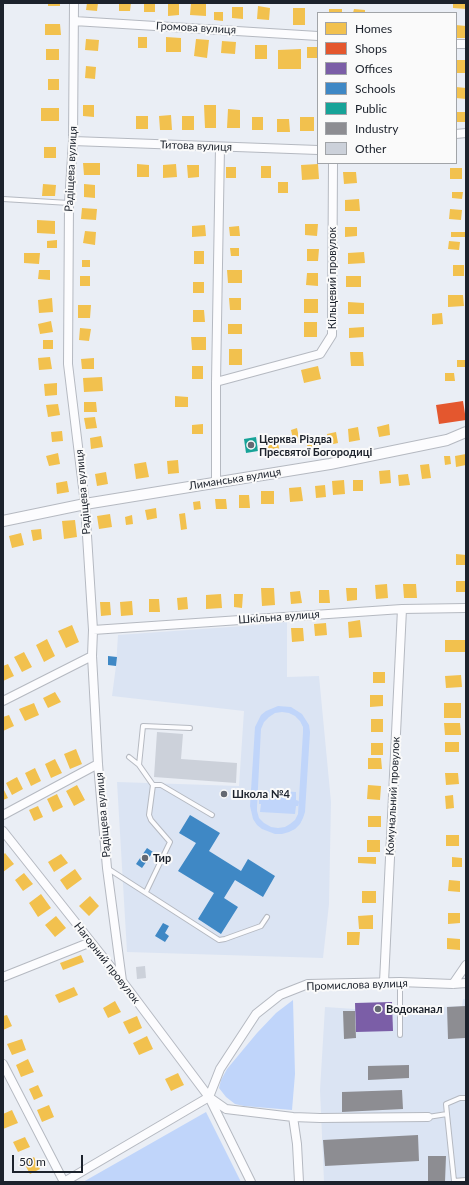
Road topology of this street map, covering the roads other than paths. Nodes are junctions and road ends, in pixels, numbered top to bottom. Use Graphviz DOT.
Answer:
graph roads {
  1 [pos="74,3"];
  2 [pos="74,21"];
  3 [pos="317,36"];
  4 [pos="73,142"];
  5 [pos="220,147"];
  6 [pos="317,150"];
  7 [pos="333,164"];
  8 [pos="3,199"];
  9 [pos="69,203"];
  10 [pos="216,382"];
  11 [pos="466,432"];
  12 [pos="216,482"];
  13 [pos="85,504"];
  14 [pos="3,521"];
  15 [pos="466,608"];
  16 [pos="402,609"];
  17 [pos="93,630"];
  18 [pos="92,656"];
  19 [pos="3,701"];
  20 [pos="190,728"];
  21 [pos="128,757"];
  22 [pos="98,764"];
  23 [pos="139,765"];
  24 [pos="153,785"];
  25 [pos="3,815"];
  26 [pos="212,815"];
  27 [pos="3,831"];
  28 [pos="107,868"];
  29 [pos="146,892"];
  30 [pos="267,917"];
  31 [pos="91,942"];
  32 [pos="466,964"];
  33 [pos="3,977"];
  34 [pos="122,980"];
  35 [pos="384,982"];
  36 [pos="400,982"];
  37 [pos="466,983"];
  38 [pos="453,984"];
  39 [pos="400,1034"];
  40 [pos="3,1064"];
  41 [pos="209,1097"];
  42 [pos="466,1098"];
  43 [pos="447,1114"];
  44 [pos="292,1117"];
  45 [pos="428,1117"];
  46 [pos="466,1180"];
  47 [pos="64,1182"];
  48 [pos="251,1182"];
  49 [pos="299,1182"];
  1 -- 2 [label="street, Радіщева вулиця"];
  2 -- 3 [label="street, Громова вулиця"];
  2 -- 4 [label="street, Радіщева вулиця"];
  4 -- 5 [label="street, Титова вулиця"];
  4 -- 9 [label="street, Радіщева вулиця"];
  5 -- 6 [label="street, Титова вулиця"];
  5 -- 10 [label="street"];
  7 -- 10 [label="street, Кільцевий провулок"];
  8 -- 9 [label="lane"];
  9 -- 13 [label="street, Радіщева вулиця"];
  10 -- 12 [label="street"];
  11 -- 12 [label="street, Лиманська вулиця"];
  12 -- 13 [label="street, Лиманська вулиця"];
  13 -- 14 [label="street, Лиманська вулиця"];
  13 -- 17 [label="street, Радіщева вулиця"];
  15 -- 16 [label="street, Шкільна вулиця"];
  16 -- 17 [label="street, Шкільна вулиця"];
  16 -- 35 [label="street, Комунальний провулок"];
  17 -- 18 [label="street, Радіщева вулиця"];
  18 -- 19 [label="street"];
  18 -- 22 [label="street, Радіщева вулиця"];
  20 -- 23 [label="lane"];
  21 -- 23 [label="lane"];
  22 -- 25 [label="street"];
  22 -- 28 [label="street, Радіщева вулиця"];
  23 -- 24 [label="lane"];
  24 -- 26 [label="lane"];
  24 -- 29 [label="lane"];
  27 -- 31 [label="street, Нагорний провулок"];
  28 -- 29 [label="lane"];
  28 -- 34 [label="street, Радіщева вулиця"];
  29 -- 30 [label="lane"];
  31 -- 33 [label="street"];
  31 -- 34 [label="street, Нагорний провулок"];
  32 -- 38 [label="street"];
  34 -- 41 [label="street, Нагорний провулок"];
  35 -- 36 [label="street, Промислова вулиця"];
  35 -- 41 [label="street, Промислова вулиця"];
  36 -- 38 [label="street, Промислова вулиця"];
  36 -- 39 [label="lane"];
  37 -- 38 [label="street, Промислова вулиця"];
  40 -- 47 [label="street"];
  41 -- 44 [label="street"];
  41 -- 47 [label="street"];
  41 -- 48 [label="street"];
  42 -- 43 [label="lane"];
  43 -- 45 [label="lane"];
  43 -- 46 [label="lane"];
  44 -- 45 [label="street"];
  44 -- 49 [label="street"];
}
